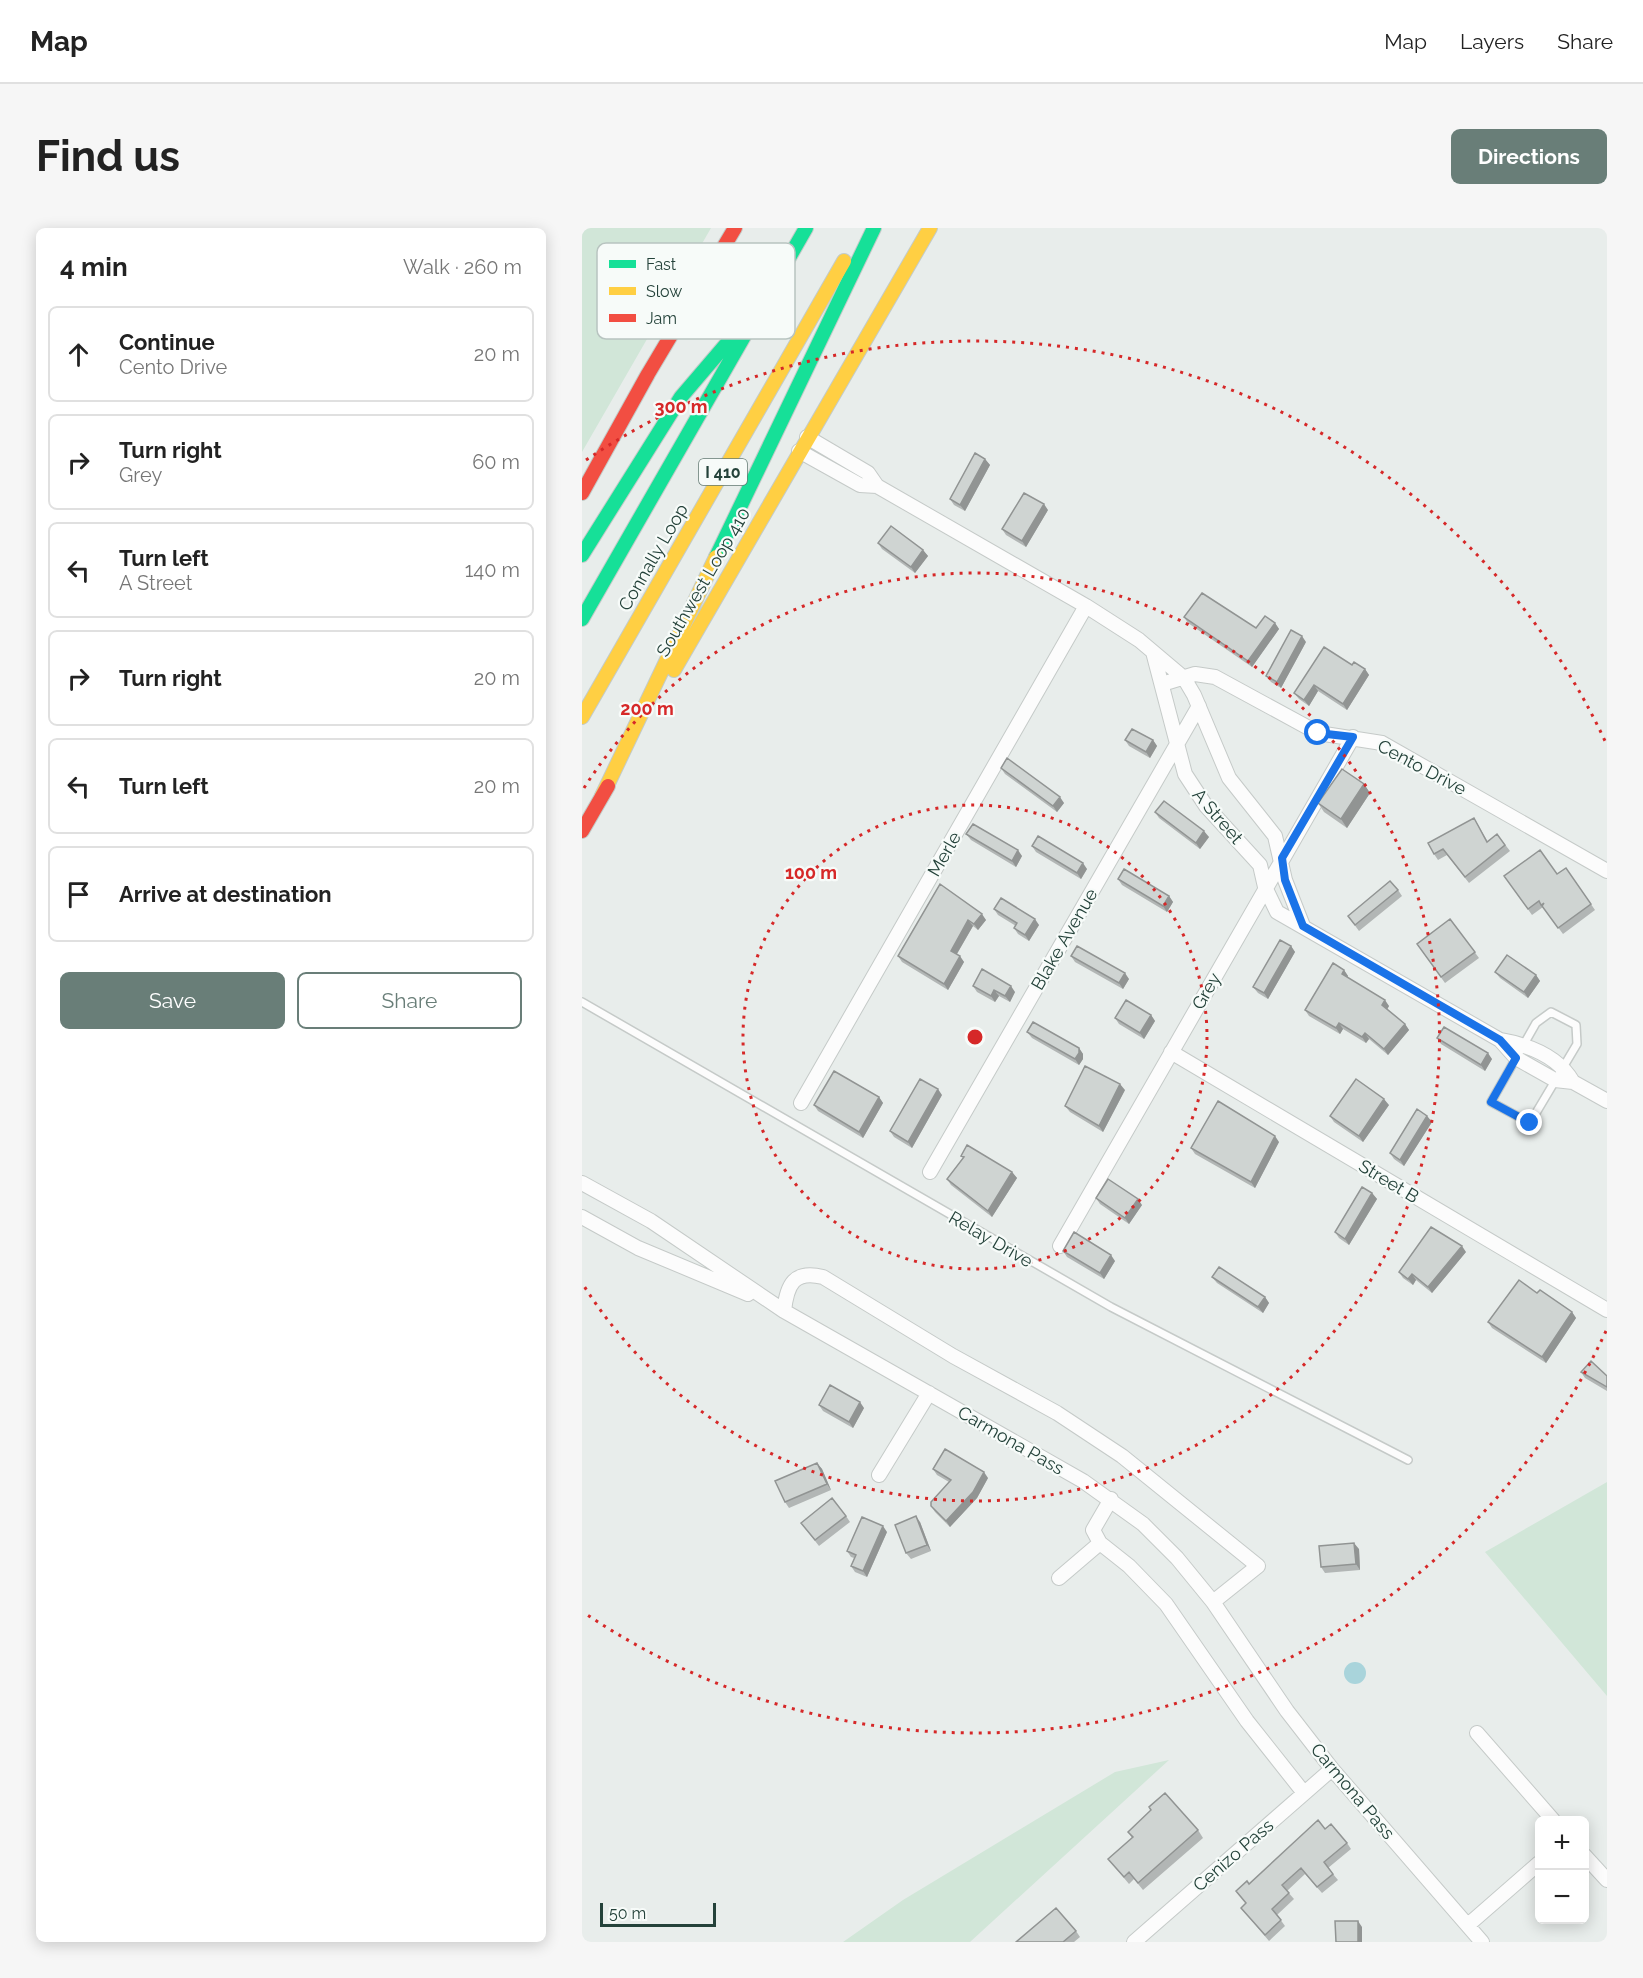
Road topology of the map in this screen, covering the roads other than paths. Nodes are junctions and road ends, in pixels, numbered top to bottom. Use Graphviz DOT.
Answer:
graph roads {
  1 [pos="735,228"];
  2 [pos="806,228"];
  3 [pos="863,228"];
  4 [pos="874,228"];
  5 [pos="930,228"];
  6 [pos="726,243"];
  7 [pos="795,248"];
  8 [pos="669,339"];
  9 [pos="730,339"];
  10 [pos="743,339"];
  11 [pos="807,437"];
  12 [pos="799,452"];
  13 [pos="877,486"];
  14 [pos="582,493"];
  15 [pos="582,555"];
  16 [pos="1086,606"];
  17 [pos="582,620"];
  18 [pos="1152,652"];
  19 [pos="1184,678"];
  20 [pos="1162,684"];
  21 [pos="1199,706"];
  22 [pos="582,717"];
  23 [pos="1353,737"];
  24 [pos="1177,744"];
  25 [pos="602,796"];
  26 [pos="582,831"];
  27 [pos="1282,858"];
  28 [pos="1607,871"];
  29 [pos="1264,887"];
  30 [pos="1303,926"];
  31 [pos="582,1002"];
  32 [pos="1500,1040"];
  33 [pos="1524,1044"];
  34 [pos="1171,1052"];
  35 [pos="1516,1058"];
  36 [pos="1564,1066"];
  37 [pos="1555,1080"];
  38 [pos="1573,1082"];
  39 [pos="1607,1101"];
  40 [pos="801,1103"];
  41 [pos="930,1172"];
  42 [pos="582,1183"];
  43 [pos="582,1217"];
  44 [pos="1060,1246"];
  45 [pos="1607,1310"];
  46 [pos="784,1311"];
  47 [pos="929,1393"];
  48 [pos="1408,1460"];
  49 [pos="879,1475"];
  50 [pos="1111,1499"];
  51 [pos="1101,1543"];
  52 [pos="1059,1578"];
  53 [pos="1213,1602"];
  54 [pos="1478,1733"];
  55 [pos="1332,1768"];
  56 [pos="1304,1793"];
  57 [pos="1549,1816"];
  58 [pos="1589,1861"];
  59 [pos="1535,1866"];
  60 [pos="1607,1880"];
  61 [pos="1468,1925"];
  62 [pos="1134,1942"];
  63 [pos="1482,1942"];
  1 -- 6 [label="main road"];
  2 -- 7 [label="main road, Connally Loop / I 410"];
  3 -- 22 [label="main road, Connally Loop / I 410"];
  4 -- 25 [label="main road"];
  5 -- 11 [label="main road, Southwest Loop 410"];
  8 -- 14 [label="main road"];
  9 -- 15 [label="main road"];
  10 -- 17 [label="main road, Connally Loop / I 410"];
  11 -- 12 [label="main road, Southwest Loop 410"];
  11 -- 13 [label="street, A Street"];
  12 -- 13 [label="street, A Street"];
  12 -- 25 [label="main road, Southwest Loop 410"];
  13 -- 16 [label="street, A Street"];
  16 -- 18 [label="street, A Street"];
  16 -- 40 [label="street, Merle"];
  18 -- 19 [label="street, A Street"];
  18 -- 20 [label="street, A Street"];
  19 -- 20 [label="street, Cento Drive"];
  19 -- 21 [label="street, A Street"];
  19 -- 23 [label="street, Cento Drive"];
  20 -- 24 [label="street, A Street"];
  21 -- 24 [label="street, Blake Avenue"];
  21 -- 27 [label="street, A Street"];
  23 -- 27 [label="street, Grey"];
  23 -- 28 [label="street, Cento Drive"];
  24 -- 29 [label="street, A Street"];
  24 -- 41 [label="street, Blake Avenue"];
  25 -- 26 [label="main road, Southwest Loop 410"];
  27 -- 29 [label="street, Grey"];
  27 -- 30 [label="street, A Street"];
  29 -- 30 [label="street, A Street"];
  29 -- 34 [label="street, Grey"];
  30 -- 32 [label="street, A Street"];
  31 -- 48 [label="lane, Relay Drive"];
  32 -- 33 [label="street, A Street"];
  32 -- 35 [label="street, A Street"];
  33 -- 35 [label="lane"];
  33 -- 36 [label="street, A Street"];
  33 -- 36 [label="lane"];
  34 -- 44 [label="street, Grey"];
  34 -- 45 [label="street, Street B"];
  35 -- 37 [label="street, A Street"];
  35 -- 37 [label="lane"];
  36 -- 37 [label="lane"];
  36 -- 38 [label="street"];
  37 -- 38 [label="street, A Street"];
  38 -- 39 [label="street, A Street"];
  42 -- 46 [label="street, Carmona Pass"];
  43 -- 46 [label="street, Carmona Pass"];
  46 -- 47 [label="street, Carmona Pass"];
  46 -- 53 [label="street"];
  47 -- 49 [label="street"];
  47 -- 50 [label="street, Carmona Pass"];
  50 -- 51 [label="street"];
  50 -- 53 [label="street, Carmona Pass"];
  51 -- 52 [label="street"];
  51 -- 56 [label="street"];
  53 -- 55 [label="street, Carmona Pass"];
  54 -- 57 [label="street"];
  55 -- 56 [label="street, Cenizo Pass"];
  55 -- 61 [label="street, Carmona Pass"];
  56 -- 62 [label="street, Cenizo Pass"];
  58 -- 60 [label="street"];
  59 -- 61 [label="street"];
  61 -- 63 [label="street, Carmona Pass"];
}
